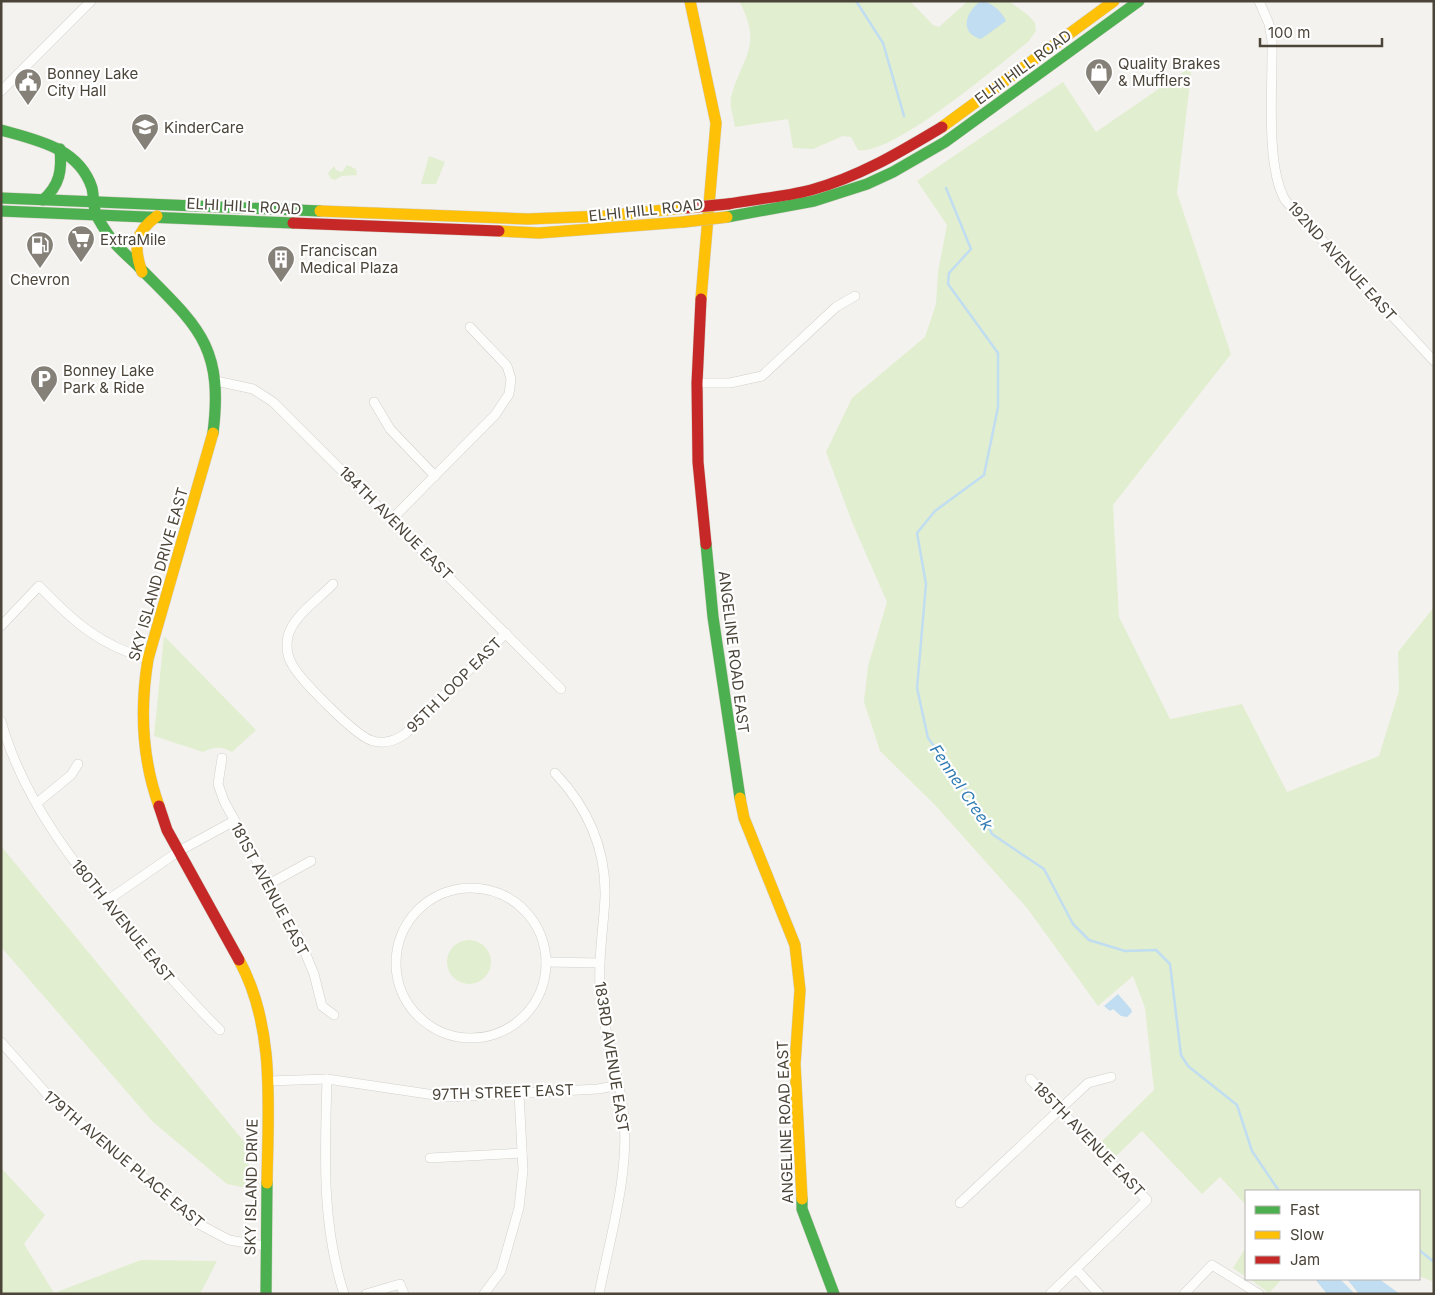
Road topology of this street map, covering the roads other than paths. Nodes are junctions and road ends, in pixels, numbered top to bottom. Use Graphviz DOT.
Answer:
graph roads {
  1 [pos="91,1"];
  2 [pos="690,1"];
  3 [pos="1114,1"];
  4 [pos="1139,1"];
  5 [pos="1259,1"];
  6 [pos="1,91"];
  7 [pos="1,130"];
  8 [pos="60,149"];
  9 [pos="1,198"];
  10 [pos="43,200"];
  11 [pos="94,202"];
  12 [pos="1,211"];
  13 [pos="96,214"];
  14 [pos="157,216"];
  15 [pos="142,272"];
  16 [pos="855,296"];
  17 [pos="470,327"];
  18 [pos="1434,361"];
  19 [pos="216,381"];
  20 [pos="697,383"];
  21 [pos="374,402"];
  22 [pos="435,476"];
  23 [pos="392,519"];
  24 [pos="333,584"];
  25 [pos="1,626"];
  26 [pos="506,633"];
  27 [pos="148,659"];
  28 [pos="561,688"];
  29 [pos="1,721"];
  30 [pos="222,758"];
  31 [pos="78,764"];
  32 [pos="554,773"];
  33 [pos="37,804"];
  34 [pos="234,821"];
  35 [pos="179,852"];
  36 [pos="311,861"];
  37 [pos="269,884"];
  38 [pos="105,902"];
  39 [pos="546,962"];
  40 [pos="599,963"];
  41 [pos="334,1015"];
  42 [pos="220,1030"];
  43 [pos="1,1042"];
  44 [pos="1111,1077"];
  45 [pos="327,1079"];
  46 [pos="1030,1079"];
  47 [pos="268,1081"];
  48 [pos="619,1085"];
  49 [pos="519,1094"];
  50 [pos="1060,1109"];
  51 [pos="522,1153"];
  52 [pos="430,1158"];
  53 [pos="960,1204"];
  54 [pos="265,1246"];
  55 [pos="1076,1269"];
  56 [pos="266,1294"];
  57 [pos="344,1294"];
  58 [pos="366,1294"];
  59 [pos="404,1294"];
  60 [pos="484,1294"];
  61 [pos="599,1294"];
  62 [pos="834,1294"];
  63 [pos="1050,1294"];
  64 [pos="1099,1294"];
  65 [pos="1184,1294"];
  66 [pos="1259,1294"];
  1 -- 6 [label="street"];
  2 -- 20 [label="main road, ANGELINE ROAD EAST"];
  3 -- 11 [label="main road, ELHI HILL ROAD, bridge"];
  4 -- 14 [label="main road, ELHI HILL ROAD, bridge"];
  5 -- 18 [label="street, 192ND AVENUE EAST"];
  7 -- 8 [label="main road"];
  8 -- 10 [label="main road"];
  8 -- 11 [label="main road"];
  9 -- 10 [label="main road, ELHI HILL ROAD"];
  10 -- 11 [label="main road, ELHI HILL ROAD"];
  11 -- 13 [label="main road"];
  12 -- 13 [label="main road, ELHI HILL ROAD"];
  13 -- 14 [label="main road, ELHI HILL ROAD"];
  13 -- 15 [label="main road, SKY ISLAND DRIVE EAST"];
  14 -- 15 [label="main road"];
  15 -- 19 [label="main road, SKY ISLAND DRIVE EAST"];
  16 -- 20 [label="street"];
  17 -- 22 [label="street"];
  19 -- 23 [label="street, 184TH AVENUE EAST"];
  19 -- 27 [label="main road, SKY ISLAND DRIVE EAST"];
  20 -- 62 [label="main road, ANGELINE ROAD EAST"];
  21 -- 22 [label="street"];
  22 -- 23 [label="street"];
  23 -- 26 [label="street, 184TH AVENUE EAST"];
  24 -- 26 [label="street, 95TH LOOP EAST"];
  25 -- 27 [label="street"];
  26 -- 28 [label="street, 184TH AVENUE EAST"];
  27 -- 35 [label="main road, SKY ISLAND DRIVE EAST"];
  29 -- 33 [label="street, 180TH AVENUE EAST"];
  30 -- 34 [label="street, 181ST AVENUE EAST"];
  31 -- 33 [label="street"];
  32 -- 40 [label="street, 183RD AVENUE EAST"];
  33 -- 38 [label="street, 180TH AVENUE EAST"];
  34 -- 35 [label="street"];
  34 -- 37 [label="street, 181ST AVENUE EAST"];
  35 -- 38 [label="street"];
  35 -- 47 [label="main road, SKY ISLAND DRIVE EAST"];
  36 -- 37 [label="street"];
  37 -- 41 [label="street, 181ST AVENUE EAST"];
  38 -- 42 [label="street, 180TH AVENUE EAST"];
  39 -- 39 [label="street"];
  39 -- 40 [label="street"];
  40 -- 48 [label="street, 183RD AVENUE EAST"];
  43 -- 54 [label="street, 179TH AVENUE PLACE EAST"];
  44 -- 50 [label="street"];
  45 -- 47 [label="street, 97TH STREET EAST"];
  45 -- 49 [label="street, 97TH STREET EAST"];
  45 -- 57 [label="street"];
  46 -- 50 [label="street, 185TH AVENUE EAST"];
  47 -- 54 [label="main road, SKY ISLAND DRIVE"];
  48 -- 49 [label="street, 97TH STREET EAST"];
  48 -- 61 [label="street, 183RD AVENUE EAST"];
  49 -- 51 [label="street"];
  50 -- 53 [label="street"];
  50 -- 55 [label="street, 185TH AVENUE EAST"];
  51 -- 52 [label="street"];
  51 -- 60 [label="street"];
  54 -- 56 [label="main road, SKY ISLAND DRIVE"];
  55 -- 63 [label="street"];
  55 -- 64 [label="street"];
  58 -- 59 [label="street"];
  65 -- 66 [label="street"];
}
